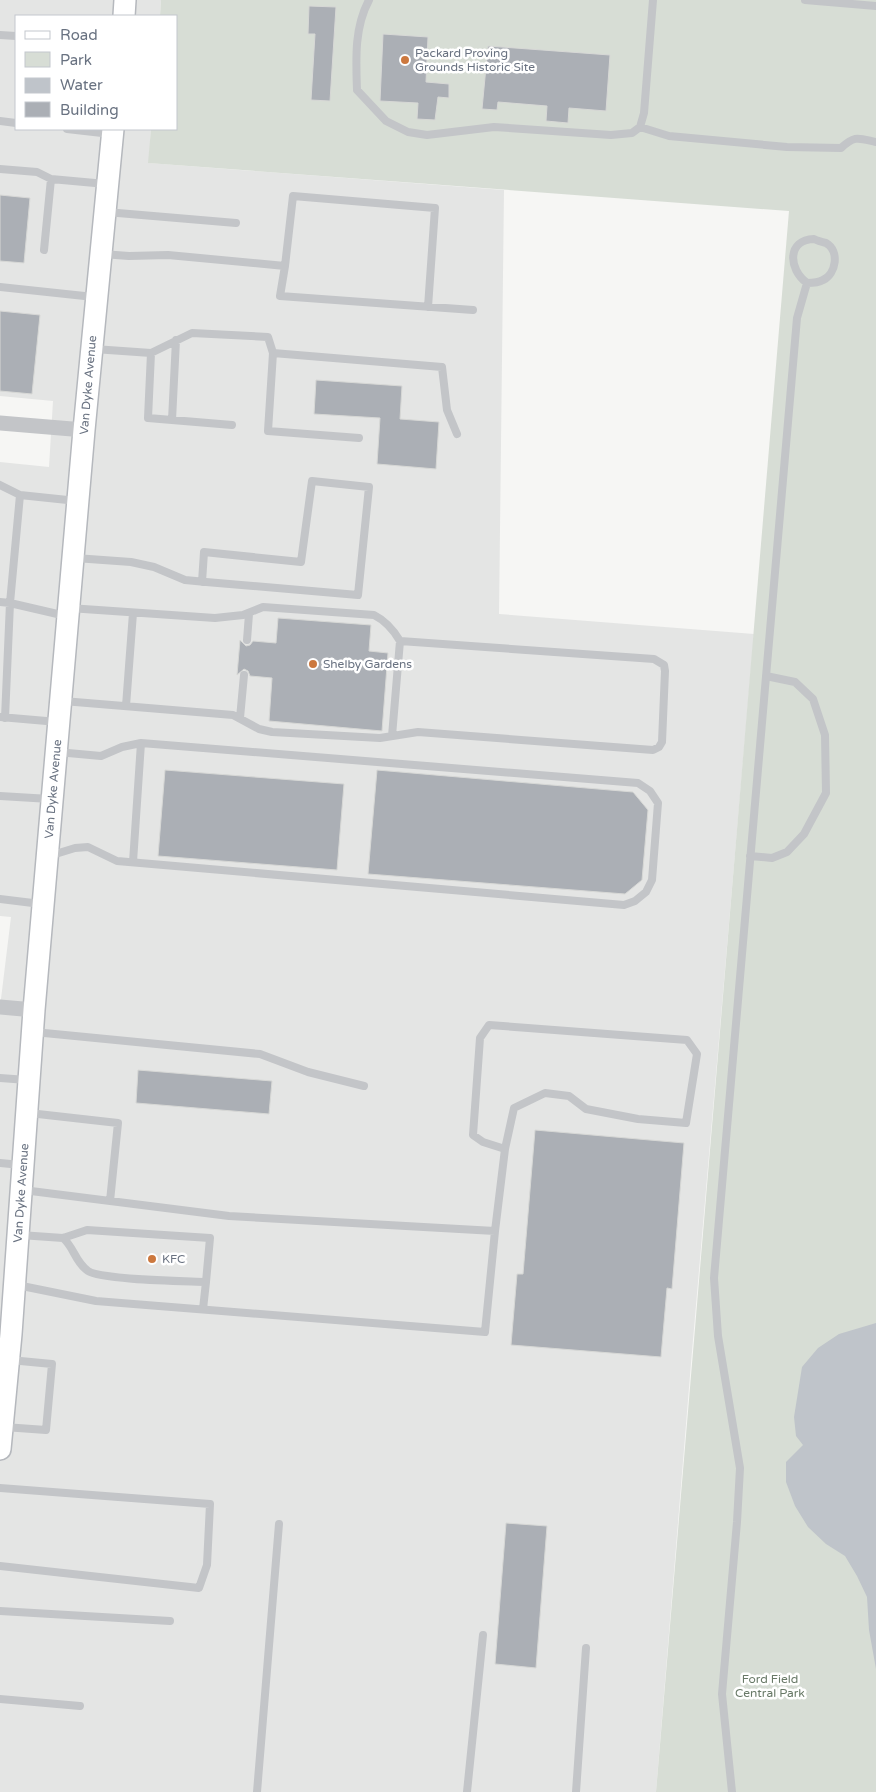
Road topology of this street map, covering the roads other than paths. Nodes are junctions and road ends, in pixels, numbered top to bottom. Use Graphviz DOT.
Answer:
graph roads {
  1 [pos="126,0"];
  2 [pos="368,0"];
  3 [pos="653,0"];
  4 [pos="805,0"];
  5 [pos="876,6"];
  6 [pos="124,15"];
  7 [pos="0,35"];
  8 [pos="15,36"];
  9 [pos="0,121"];
  10 [pos="15,123"];
  11 [pos="640,127"];
  12 [pos="90,130"];
  13 [pos="113,131"];
  14 [pos="876,142"];
  15 [pos="0,169"];
  16 [pos="51,179"];
  17 [pos="107,184"];
  18 [pos="104,212"];
  19 [pos="236,223"];
  20 [pos="44,250"];
  21 [pos="100,254"];
  22 [pos="285,266"];
  23 [pos="807,283"];
  24 [pos="0,286"];
  25 [pos="96,297"];
  26 [pos="428,307"];
  27 [pos="473,310"];
  28 [pos="176,340"];
  29 [pos="92,348"];
  30 [pos="151,353"];
  31 [pos="273,353"];
  32 [pos="172,420"];
  33 [pos="0,423"];
  34 [pos="232,425"];
  35 [pos="84,430"];
  36 [pos="457,434"];
  37 [pos="360,438"];
  38 [pos="0,485"];
  39 [pos="20,496"];
  40 [pos="78,501"];
  41 [pos="73,558"];
  42 [pos="202,582"];
  43 [pos="0,602"];
  44 [pos="10,603"];
  45 [pos="69,613"];
  46 [pos="133,613"];
  47 [pos="249,614"];
  48 [pos="247,640"];
  49 [pos="400,641"];
  50 [pos="244,675"];
  51 [pos="766,676"];
  52 [pos="61,701"];
  53 [pos="126,706"];
  54 [pos="3,718"];
  55 [pos="240,718"];
  56 [pos="59,722"];
  57 [pos="392,736"];
  58 [pos="141,743"];
  59 [pos="56,752"];
  60 [pos="0,796"];
  61 [pos="52,800"];
  62 [pos="750,856"];
  63 [pos="47,857"];
  64 [pos="133,862"];
  65 [pos="0,898"];
  66 [pos="43,904"];
  67 [pos="0,1007"];
  68 [pos="34,1010"];
  69 [pos="32,1032"];
  70 [pos="0,1078"];
  71 [pos="29,1081"];
  72 [pos="364,1086"];
  73 [pos="27,1113"];
  74 [pos="505,1149"];
  75 [pos="0,1163"];
  76 [pos="23,1166"];
  77 [pos="21,1190"];
  78 [pos="110,1201"];
  79 [pos="496,1231"];
  80 [pos="18,1234"];
  81 [pos="63,1238"];
  82 [pos="206,1282"];
  83 [pos="11,1298"];
  84 [pos="203,1310"];
  85 [pos="6,1353"];
  86 [pos="2,1396"];
  87 [pos="2,1427"];
  88 [pos="0,1449"];
  89 [pos="0,1488"];
  90 [pos="279,1524"];
  91 [pos="0,1566"];
  92 [pos="0,1611"];
  93 [pos="170,1622"];
  94 [pos="483,1635"];
  95 [pos="586,1648"];
  96 [pos="0,1699"];
  97 [pos="80,1706"];
  98 [pos="257,1792"];
  99 [pos="467,1792"];
  100 [pos="576,1792"];
  101 [pos="732,1792"];
  1 -- 6 [label="main road"];
  2 -- 11 [label="lane"];
  3 -- 11 [label="lane"];
  4 -- 5 [label="lane"];
  7 -- 8 [label="lane"];
  9 -- 10 [label="lane"];
  11 -- 14 [label="lane"];
  12 -- 13 [label="lane"];
  13 -- 17 [label="main road, Van Dyke Avenue"];
  15 -- 16 [label="lane"];
  16 -- 17 [label="lane"];
  16 -- 20 [label="lane"];
  17 -- 18 [label="main road, Van Dyke Avenue"];
  18 -- 19 [label="lane"];
  18 -- 21 [label="main road, Van Dyke Avenue"];
  21 -- 22 [label="lane"];
  21 -- 25 [label="main road, Van Dyke Avenue"];
  22 -- 26 [label="lane"];
  22 -- 26 [label="lane"];
  23 -- 23 [label="lane"];
  23 -- 51 [label="lane"];
  24 -- 25 [label="lane"];
  25 -- 29 [label="main road, Van Dyke Avenue"];
  26 -- 27 [label="lane"];
  28 -- 30 [label="lane"];
  28 -- 31 [label="lane"];
  28 -- 32 [label="lane"];
  29 -- 30 [label="lane"];
  29 -- 35 [label="main road, Van Dyke Avenue"];
  30 -- 32 [label="lane"];
  31 -- 36 [label="lane"];
  31 -- 37 [label="lane"];
  32 -- 34 [label="lane"];
  33 -- 35 [label="street"];
  35 -- 40 [label="main road, Van Dyke Avenue"];
  38 -- 39 [label="lane"];
  39 -- 40 [label="lane"];
  39 -- 44 [label="lane"];
  40 -- 41 [label="main road, Van Dyke Avenue"];
  41 -- 42 [label="lane"];
  41 -- 45 [label="main road, Van Dyke Avenue"];
  42 -- 42 [label="lane"];
  43 -- 44 [label="lane"];
  44 -- 45 [label="lane"];
  44 -- 54 [label="lane"];
  45 -- 46 [label="lane"];
  45 -- 52 [label="main road, Van Dyke Avenue"];
  46 -- 47 [label="lane"];
  46 -- 53 [label="lane"];
  47 -- 48 [label="lane"];
  47 -- 49 [label="lane"];
  49 -- 57 [label="lane"];
  49 -- 57 [label="lane"];
  50 -- 55 [label="lane"];
  51 -- 62 [label="lane"];
  51 -- 62 [label="lane"];
  52 -- 53 [label="lane"];
  52 -- 56 [label="main road, Van Dyke Avenue"];
  53 -- 55 [label="lane"];
  54 -- 56 [label="lane"];
  55 -- 57 [label="lane"];
  56 -- 59 [label="main road, Van Dyke Avenue"];
  58 -- 59 [label="lane"];
  58 -- 64 [label="lane"];
  58 -- 64 [label="lane"];
  59 -- 61 [label="main road, Van Dyke Avenue"];
  60 -- 61 [label="lane"];
  61 -- 63 [label="main road, Van Dyke Avenue"];
  62 -- 101 [label="lane"];
  63 -- 64 [label="lane"];
  63 -- 66 [label="main road, Van Dyke Avenue"];
  65 -- 66 [label="lane"];
  66 -- 68 [label="main road, Van Dyke Avenue"];
  67 -- 68 [label="street"];
  68 -- 69 [label="main road, Van Dyke Avenue"];
  69 -- 71 [label="main road, Van Dyke Avenue"];
  69 -- 72 [label="lane"];
  70 -- 71 [label="lane"];
  71 -- 73 [label="main road, Van Dyke Avenue"];
  73 -- 76 [label="main road, Van Dyke Avenue"];
  73 -- 78 [label="lane"];
  74 -- 74 [label="lane"];
  74 -- 79 [label="lane"];
  75 -- 76 [label="lane"];
  76 -- 77 [label="main road, Van Dyke Avenue"];
  77 -- 78 [label="lane"];
  77 -- 80 [label="main road, Van Dyke Avenue"];
  78 -- 79 [label="lane"];
  79 -- 84 [label="lane"];
  80 -- 81 [label="lane"];
  80 -- 83 [label="main road, Van Dyke Avenue"];
  81 -- 82 [label="lane"];
  81 -- 82 [label="lane"];
  82 -- 84 [label="lane"];
  83 -- 84 [label="lane"];
  83 -- 85 [label="main road, Van Dyke Avenue"];
  85 -- 86 [label="main road, Van Dyke Avenue"];
  85 -- 87 [label="lane"];
  86 -- 87 [label="main road, Van Dyke Avenue"];
  87 -- 88 [label="main road, Van Dyke Avenue"];
  89 -- 91 [label="lane"];
  90 -- 98 [label="lane"];
  92 -- 93 [label="lane"];
  94 -- 99 [label="lane"];
  95 -- 100 [label="lane"];
  96 -- 97 [label="lane"];
}
